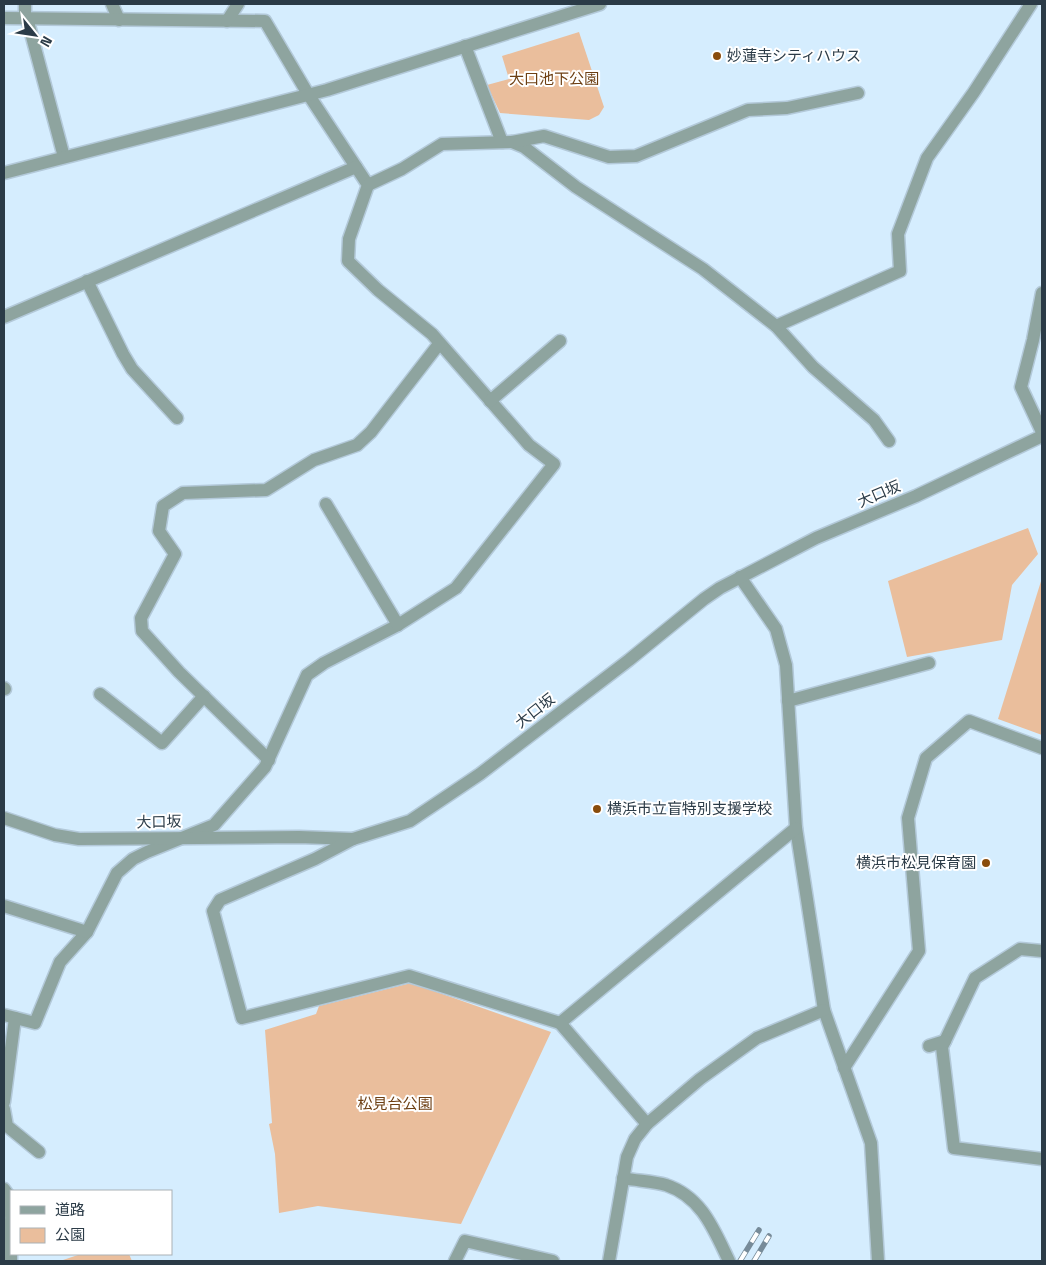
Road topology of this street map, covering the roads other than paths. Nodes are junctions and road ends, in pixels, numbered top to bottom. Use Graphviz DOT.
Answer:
graph roads {
  1 [pos="25,4"];
  2 [pos="112,4"];
  3 [pos="238,4"];
  4 [pos="600,4"];
  5 [pos="1031,4"];
  6 [pos="4,18"];
  7 [pos="26,18"];
  8 [pos="119,20"];
  9 [pos="227,21"];
  10 [pos="465,46"];
  11 [pos="858,93"];
  12 [pos="308,94"];
  13 [pos="507,142"];
  14 [pos="64,157"];
  15 [pos="356,166"];
  16 [pos="4,173"];
  17 [pos="368,185"];
  18 [pos="87,281"];
  19 [pos="1042,293"];
  20 [pos="4,317"];
  21 [pos="776,326"];
  22 [pos="560,341"];
  23 [pos="440,344"];
  24 [pos="490,401"];
  25 [pos="177,418"];
  26 [pos="1042,434"];
  27 [pos="889,441"];
  28 [pos="326,504"];
  29 [pos="740,577"];
  30 [pos="398,625"];
  31 [pos="929,663"];
  32 [pos="100,694"];
  33 [pos="204,696"];
  34 [pos="788,701"];
  35 [pos="1042,748"];
  36 [pos="268,760"];
  37 [pos="4,818"];
  38 [pos="796,828"];
  39 [pos="184,838"];
  40 [pos="353,839"];
  41 [pos="4,906"];
  42 [pos="87,932"];
  43 [pos="1042,951"];
  44 [pos="824,1010"];
  45 [pos="9,1016"];
  46 [pos="560,1023"];
  47 [pos="945,1041"];
  48 [pos="929,1046"];
  49 [pos="844,1068"];
  50 [pos="4,1102"];
  51 [pos="4,1109"];
  52 [pos="647,1124"];
  53 [pos="39,1152"];
  54 [pos="1042,1159"];
  55 [pos="623,1178"];
  56 [pos="4,1189"];
  57 [pos="10,1207"];
  58 [pos="455,1261"];
  59 [pos="553,1261"];
  60 [pos="609,1261"];
  61 [pos="729,1261"];
  62 [pos="878,1261"];
  1 -- 7 [label="street"];
  2 -- 8 [label="street"];
  3 -- 9 [label="street"];
  4 -- 10 [label="street"];
  5 -- 21 [label="street"];
  6 -- 7 [label="street"];
  7 -- 8 [label="street"];
  7 -- 14 [label="street"];
  8 -- 9 [label="street"];
  9 -- 12 [label="street"];
  10 -- 12 [label="street"];
  10 -- 13 [label="street"];
  11 -- 13 [label="street"];
  12 -- 14 [label="street"];
  12 -- 15 [label="street"];
  13 -- 17 [label="street"];
  13 -- 21 [label="street"];
  14 -- 16 [label="street"];
  15 -- 17 [label="street"];
  15 -- 18 [label="street"];
  17 -- 23 [label="street"];
  18 -- 20 [label="street"];
  18 -- 25 [label="street"];
  19 -- 26 [label="street"];
  21 -- 27 [label="street"];
  22 -- 24 [label="street"];
  23 -- 24 [label="street"];
  23 -- 33 [label="street"];
  24 -- 30 [label="street"];
  26 -- 29 [label="street, 大口坂"];
  28 -- 30 [label="street"];
  29 -- 34 [label="street"];
  29 -- 40 [label="street, 大口坂"];
  30 -- 36 [label="street"];
  31 -- 34 [label="street"];
  32 -- 33 [label="street"];
  33 -- 36 [label="street"];
  34 -- 38 [label="street"];
  35 -- 49 [label="street"];
  36 -- 39 [label="street"];
  37 -- 39 [label="street, 大口坂"];
  38 -- 44 [label="street"];
  38 -- 46 [label="street"];
  39 -- 40 [label="street, 大口坂"];
  39 -- 42 [label="street"];
  40 -- 46 [label="street"];
  41 -- 42 [label="street"];
  42 -- 45 [label="street"];
  43 -- 47 [label="street"];
  44 -- 49 [label="street"];
  44 -- 52 [label="street"];
  45 -- 50 [label="street"];
  46 -- 52 [label="street"];
  47 -- 48 [label="street"];
  47 -- 54 [label="street"];
  49 -- 62 [label="street"];
  51 -- 53 [label="street"];
  52 -- 55 [label="street"];
  55 -- 60 [label="street"];
  55 -- 61 [label="street"];
  56 -- 57 [label="street"];
  58 -- 59 [label="street"];
}
